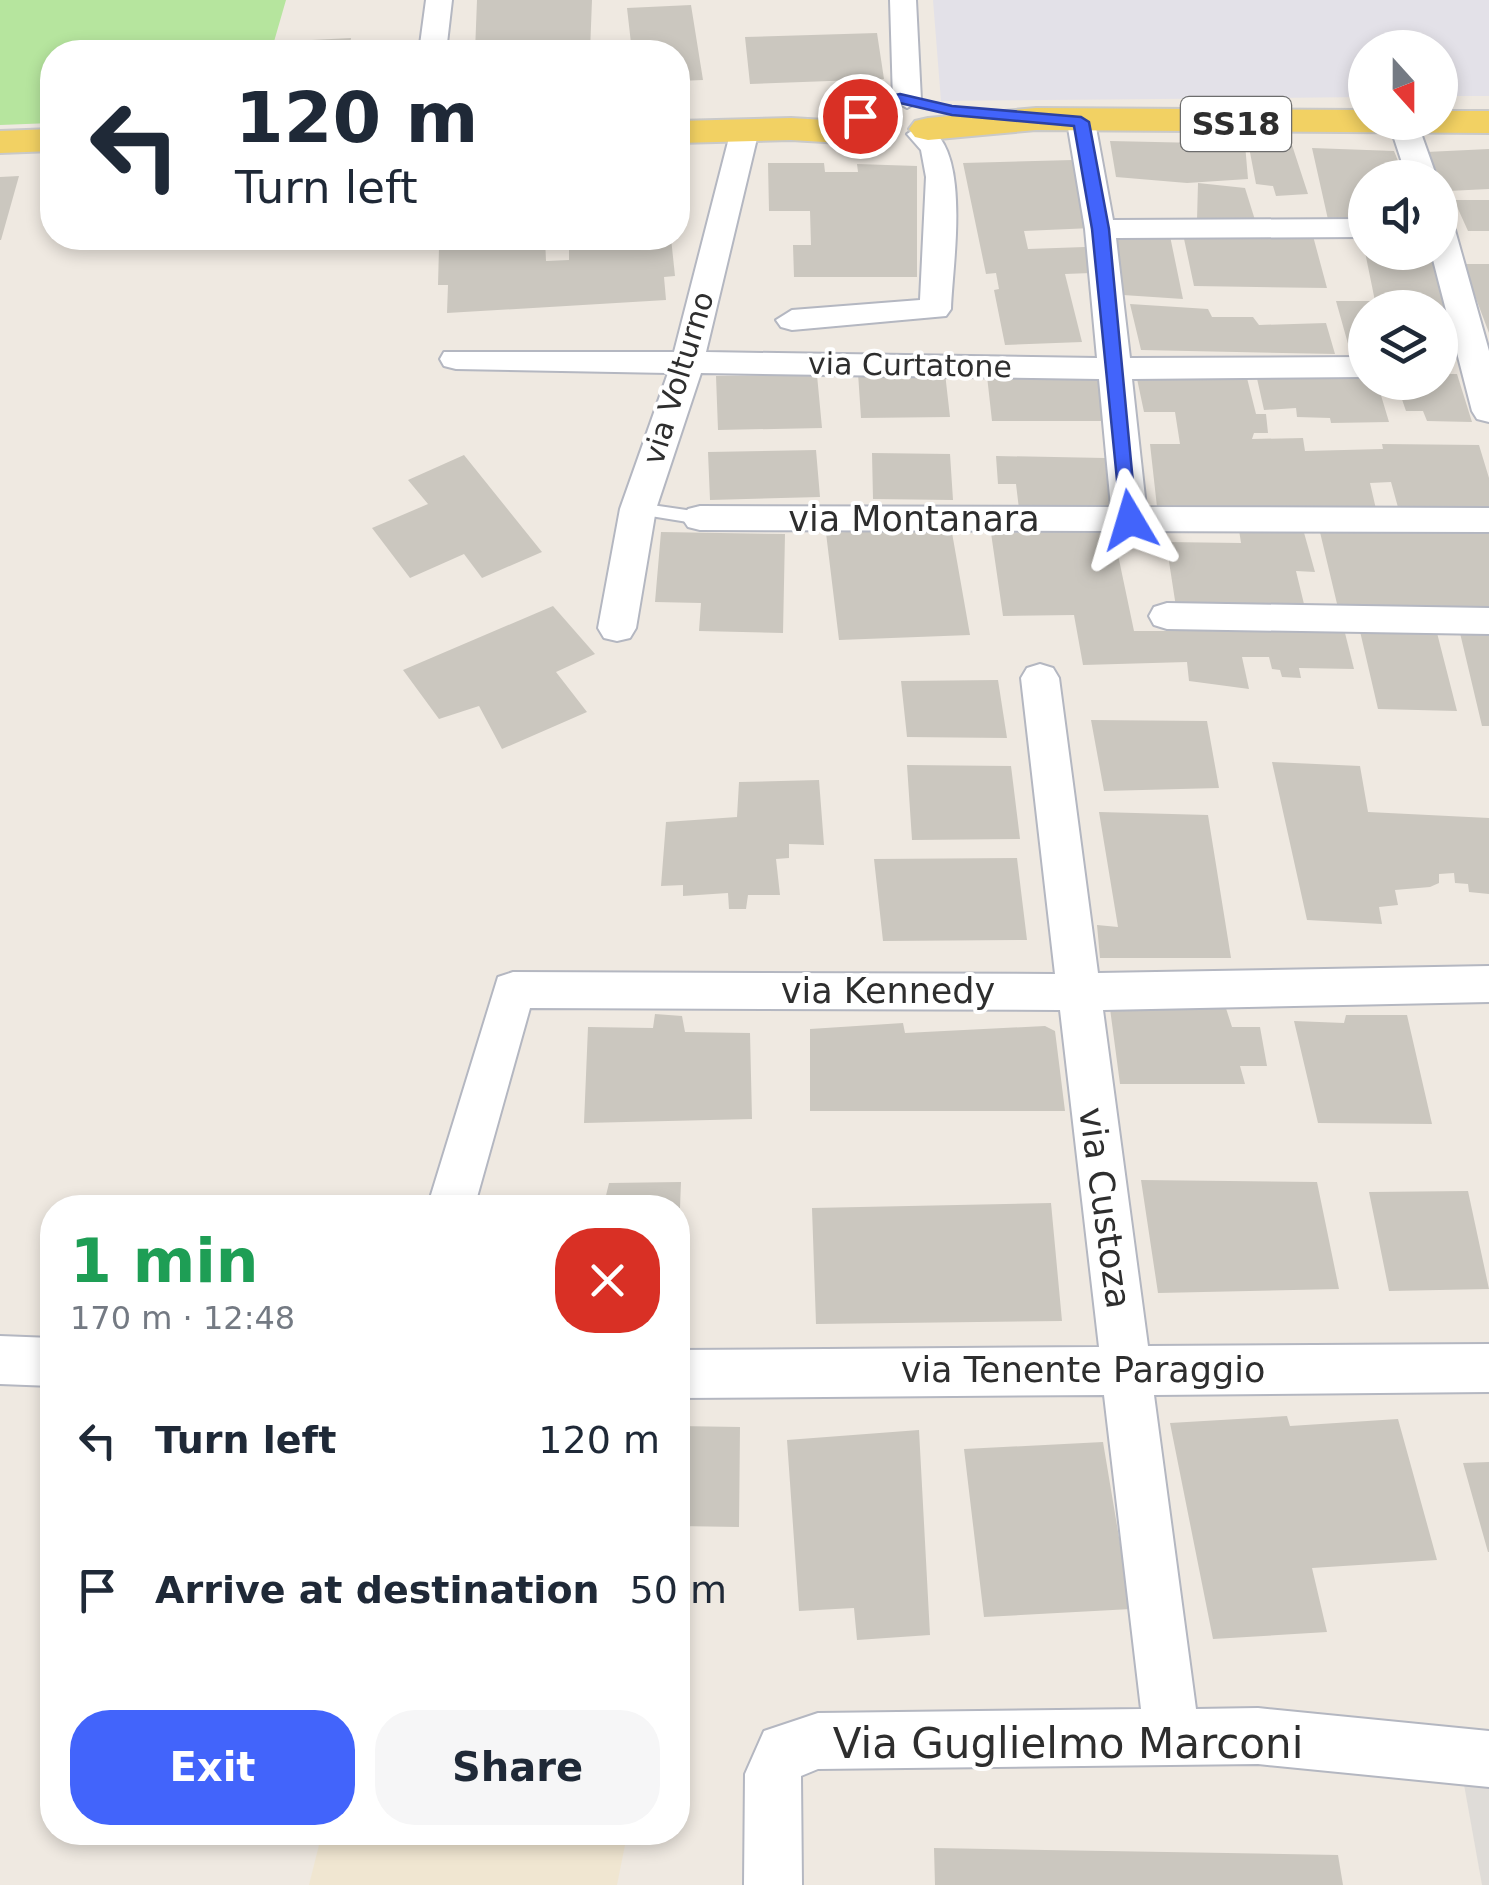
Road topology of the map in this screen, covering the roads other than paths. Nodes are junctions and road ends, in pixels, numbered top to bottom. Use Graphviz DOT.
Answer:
graph roads {
  1 [pos="439,0"];
  2 [pos="903,0"];
  3 [pos="434,40"];
  4 [pos="919,117"];
  5 [pos="690,118"];
  6 [pos="872,119"];
  7 [pos="1067,121"];
  8 [pos="1348,122"];
  9 [pos="1458,122"];
  10 [pos="1489,122"];
  11 [pos="745,130"];
  12 [pos="690,132"];
  13 [pos="40,140"];
  14 [pos="0,142"];
  15 [pos="40,150"];
  16 [pos="0,152"];
  17 [pos="1348,228"];
  18 [pos="1100,229"];
  19 [pos="1451,270"];
  20 [pos="792,320"];
  21 [pos="456,358"];
  22 [pos="688,360"];
  23 [pos="1458,367"];
  24 [pos="1476,367"];
  25 [pos="1348,368"];
  26 [pos="1112,369"];
  27 [pos="1489,411"];
  28 [pos="638,509"];
  29 [pos="700,518"];
  30 [pos="1130,520"];
  31 [pos="1489,520"];
  32 [pos="1167,616"];
  33 [pos="1489,621"];
  34 [pos="618,628"];
  35 [pos="1040,678"];
  36 [pos="1489,984"];
  37 [pos="1076,992"];
  38 [pos="454,1195"];
  39 [pos="0,1360"];
  40 [pos="40,1362"];
  41 [pos="1126,1368"];
  42 [pos="1489,1368"];
  43 [pos="690,1374"];
  44 [pos="1172,1737"];
  45 [pos="1489,1759"];
  46 [pos="773,1885"];
  1 -- 3 [label="street"];
  2 -- 4 [label="street"];
  4 -- 6 [label="main road, SS18"];
  4 -- 7 [label="main road, SS18"];
  4 -- 20 [label="street"];
  5 -- 6 [label="main road, SS18"];
  6 -- 11 [label="main road, SS18"];
  7 -- 8 [label="main road, SS18"];
  7 -- 18 [label="street"];
  9 -- 10 [label="main road"];
  11 -- 12 [label="main road, SS18"];
  11 -- 22 [label="street, via Volturno"];
  13 -- 14 [label="main road"];
  15 -- 16 [label="main road"];
  17 -- 18 [label="street"];
  18 -- 26 [label="street"];
  19 -- 24 [label="street"];
  21 -- 22 [label="street, via Curtatone"];
  22 -- 26 [label="street, via Curtatone"];
  22 -- 28 [label="street, via Volturno"];
  23 -- 24 [label="street"];
  24 -- 27 [label="street"];
  25 -- 26 [label="street, via Curtatone"];
  26 -- 30 [label="street"];
  28 -- 29 [label="lane"];
  28 -- 34 [label="street, via Volturno"];
  29 -- 30 [label="street, via Montanara"];
  30 -- 31 [label="street, via Montanara"];
  32 -- 33 [label="street"];
  35 -- 37 [label="street, via Custoza"];
  36 -- 37 [label="street, via Kennedy"];
  37 -- 38 [label="street, via Kennedy"];
  37 -- 41 [label="street, via Custoza"];
  39 -- 40 [label="street"];
  41 -- 42 [label="street, via Tenente Paraggio"];
  41 -- 43 [label="street, via Tenente Paraggio"];
  41 -- 44 [label="street, via Custoza"];
  44 -- 45 [label="street, Via Guglielmo Marconi"];
  44 -- 46 [label="street, Via Guglielmo Marconi"];
}
